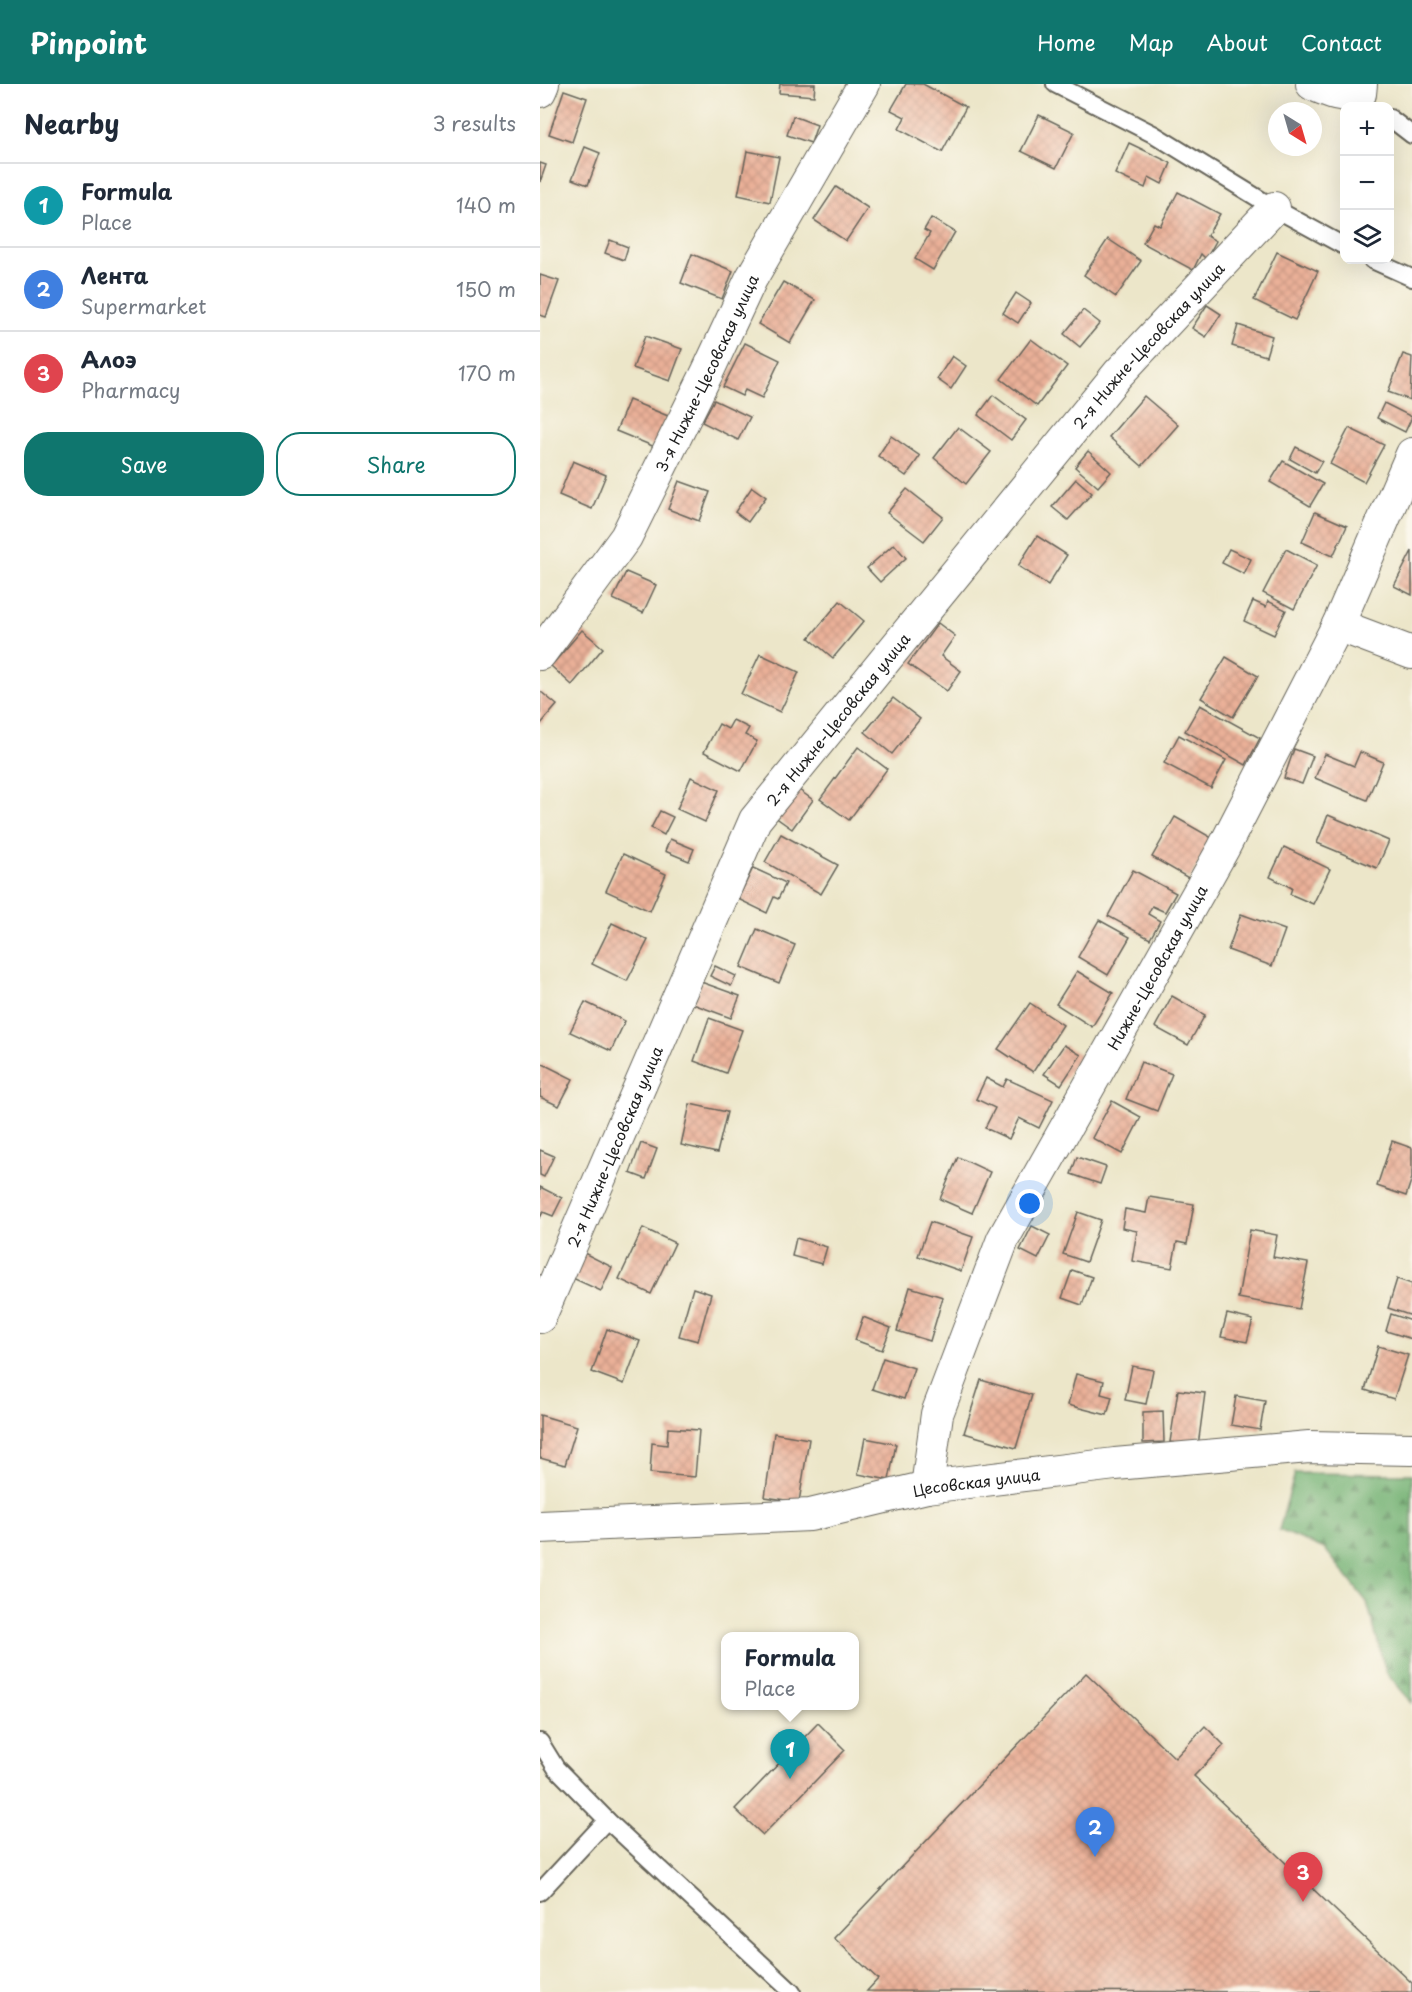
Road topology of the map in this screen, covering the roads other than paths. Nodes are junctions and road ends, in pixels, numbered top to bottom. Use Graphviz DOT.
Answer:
graph roads {
  1 [pos="543,84"];
  2 [pos="864,84"];
  3 [pos="1055,84"];
  4 [pos="1312,84"];
  5 [pos="540,91"];
  6 [pos="1365,95"];
  7 [pos="1394,122"];
  8 [pos="1412,135"];
  9 [pos="1274,208"];
  10 [pos="1340,244"];
  11 [pos="1381,264"];
  12 [pos="1412,278"];
  13 [pos="1412,454"];
  14 [pos="1338,626"];
  15 [pos="1412,653"];
  16 [pos="540,654"];
  17 [pos="540,1317"];
  18 [pos="1412,1449"];
  19 [pos="927,1487"];
  20 [pos="540,1527"];
  21 [pos="540,1742"];
  22 [pos="607,1820"];
  23 [pos="540,1892"];
  24 [pos="792,1992"];
  1 -- 5 [label="street"];
  2 -- 16 [label="street, 3-я Нижне-Цесовская улица"];
  3 -- 9 [label="lane"];
  4 -- 6 [label="street"];
  7 -- 8 [label="lane"];
  9 -- 10 [label="lane"];
  9 -- 17 [label="street, 2-я Нижне-Цесовская улица"];
  11 -- 12 [label="lane"];
  13 -- 14 [label="street, Нижне-Цесовская улица"];
  14 -- 15 [label="street"];
  14 -- 19 [label="street, Нижне-Цесовская улица"];
  18 -- 19 [label="street, Цесовская улица"];
  19 -- 20 [label="street, Цесовская улица"];
  21 -- 22 [label="lane"];
  22 -- 23 [label="lane"];
  22 -- 24 [label="lane"];
}
